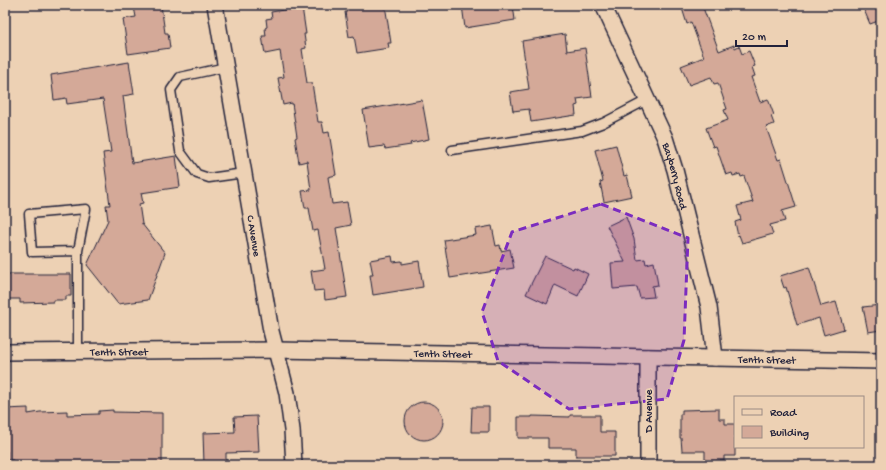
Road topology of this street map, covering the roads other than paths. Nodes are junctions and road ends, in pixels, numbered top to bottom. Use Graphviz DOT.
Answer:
graph roads {
  1 [pos="215,5"];
  2 [pos="603,5"];
  3 [pos="226,67"];
  4 [pos="647,100"];
  5 [pos="452,150"];
  6 [pos="244,173"];
  7 [pos="78,251"];
  8 [pos="276,350"];
  9 [pos="78,351"];
  10 [pos="5,352"];
  11 [pos="648,357"];
  12 [pos="715,358"];
  13 [pos="881,361"];
  14 [pos="294,465"];
  15 [pos="648,465"];
  1 -- 3 [label="street, C Avenue"];
  2 -- 4 [label="street, Bayberry Road"];
  3 -- 6 [label="street, C Avenue"];
  3 -- 6 [label="lane"];
  4 -- 5 [label="lane"];
  4 -- 12 [label="street, Bayberry Road"];
  6 -- 8 [label="street, C Avenue"];
  7 -- 7 [label="lane"];
  7 -- 9 [label="lane"];
  8 -- 9 [label="street, Tenth Street"];
  8 -- 11 [label="street, Tenth Street"];
  8 -- 14 [label="street, C Avenue"];
  9 -- 10 [label="street, Tenth Street"];
  11 -- 12 [label="street, Tenth Street"];
  11 -- 15 [label="street, D Avenue"];
  12 -- 13 [label="street, Tenth Street"];
}
